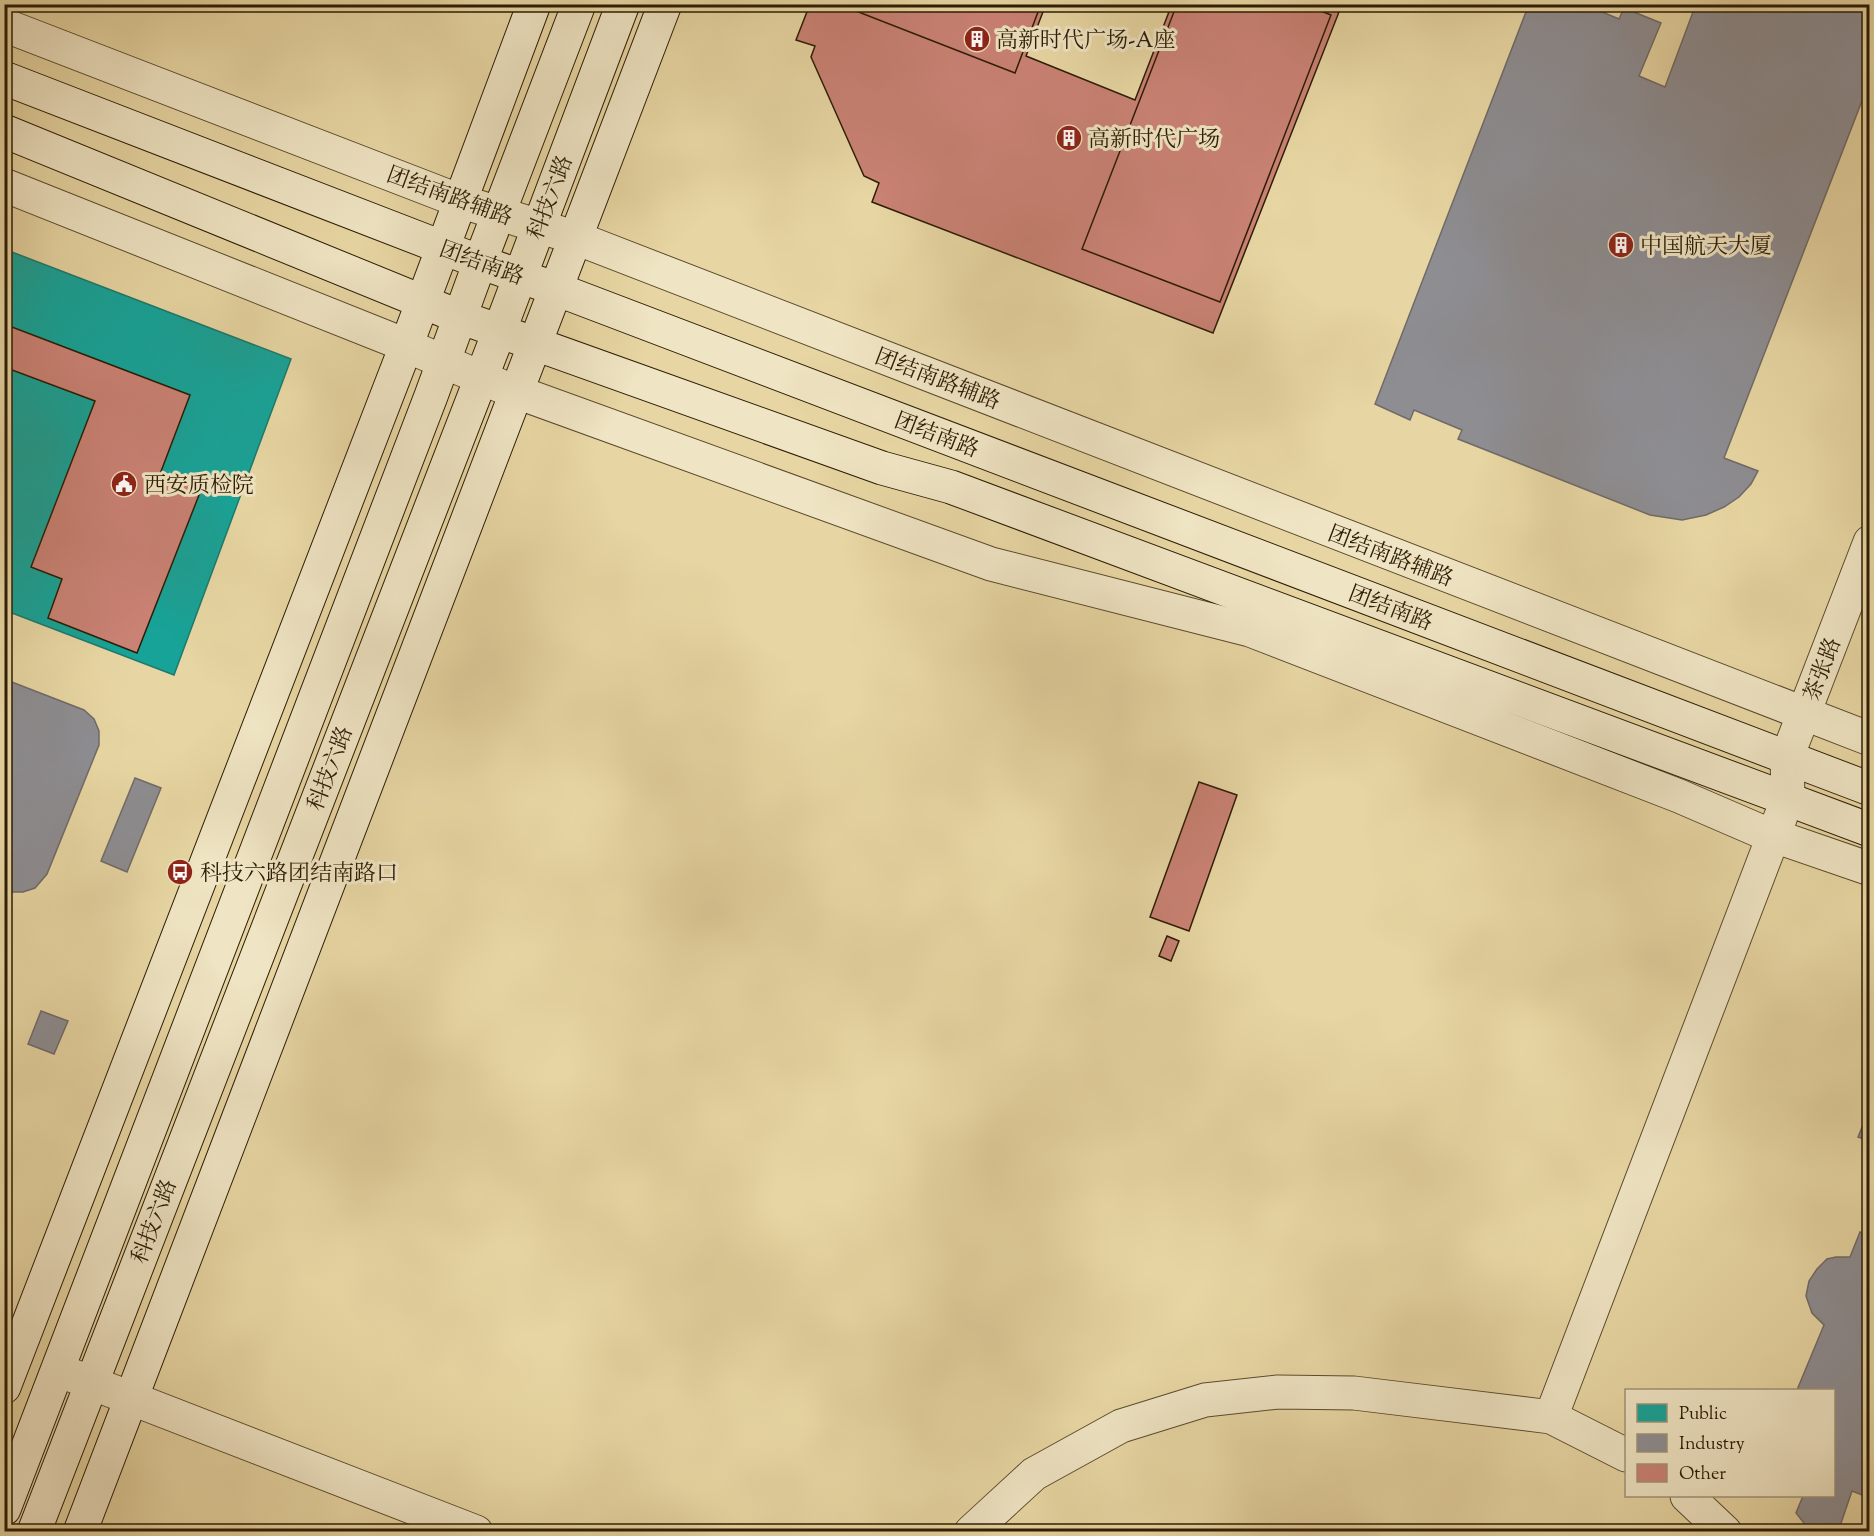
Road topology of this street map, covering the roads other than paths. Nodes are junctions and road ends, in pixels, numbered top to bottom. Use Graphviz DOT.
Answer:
graph roads {
  1 [pos="534,4"];
  2 [pos="579,4"];
  3 [pos="623,4"];
  4 [pos="665,4"];
  5 [pos="4,25"];
  6 [pos="4,78"];
  7 [pos="4,131"];
  8 [pos="4,185"];
  9 [pos="460,201"];
  10 [pos="498,213"];
  11 [pos="539,225"];
  12 [pos="576,238"];
  13 [pos="442,247"];
  14 [pos="480,262"];
  15 [pos="520,276"];
  16 [pos="556,289"];
  17 [pos="423,302"];
  18 [pos="460,317"];
  19 [pos="499,332"];
  20 [pos="407,345"];
  21 [pos="534,345"];
  22 [pos="444,362"];
  23 [pos="481,378"];
  24 [pos="516,392"];
  25 [pos="1869,542"];
  26 [pos="1804,714"];
  27 [pos="1869,739"];
  28 [pos="1787,757"];
  29 [pos="1869,789"];
  30 [pos="1788,798"];
  31 [pos="1869,830"];
  32 [pos="1773,836"];
  33 [pos="1869,869"];
  34 [pos="58,1370"];
  35 [pos="91,1382"];
  36 [pos="4,1387"];
  37 [pos="131,1398"];
  38 [pos="1551,1417"];
  39 [pos="1625,1454"];
  40 [pos="1689,1497"];
  41 [pos="4,1509"];
  42 [pos="34,1532"];
  43 [pos="80,1532"];
  44 [pos="476,1532"];
  45 [pos="971,1532"];
  46 [pos="1725,1532"];
  1 -- 9 [label="main road"];
  2 -- 10 [label="main road, 科技六路"];
  3 -- 11 [label="main road, 科技六路"];
  4 -- 12 [label="main road"];
  5 -- 9 [label="main road, 团结南路辅路"];
  6 -- 13 [label="main road, 团结南路"];
  7 -- 17 [label="main road, 团结南路"];
  8 -- 20 [label="main road"];
  9 -- 10 [label="main road, 团结南路辅路"];
  9 -- 13 [label="main road"];
  10 -- 11 [label="main road, 团结南路辅路"];
  10 -- 14 [label="main road, 科技六路"];
  11 -- 12 [label="main road, 团结南路辅路"];
  11 -- 15 [label="main road, 科技六路"];
  12 -- 16 [label="main road"];
  12 -- 26 [label="main road, 团结南路辅路"];
  13 -- 14 [label="main road, 团结南路"];
  13 -- 17 [label="main road"];
  14 -- 15 [label="main road, 团结南路"];
  14 -- 18 [label="main road, 科技六路"];
  15 -- 16 [label="main road, 团结南路"];
  15 -- 19 [label="main road, 科技六路"];
  16 -- 21 [label="main road"];
  16 -- 28 [label="main road, 团结南路"];
  17 -- 18 [label="main road, 团结南路"];
  17 -- 20 [label="main road"];
  18 -- 19 [label="main road, 团结南路"];
  18 -- 22 [label="main road, 科技六路"];
  19 -- 21 [label="main road, 团结南路"];
  19 -- 23 [label="main road, 科技六路"];
  20 -- 22 [label="main road"];
  20 -- 36 [label="main road"];
  21 -- 24 [label="main road"];
  21 -- 30 [label="main road, 团结南路"];
  22 -- 23 [label="main road"];
  22 -- 34 [label="main road, 科技六路"];
  23 -- 24 [label="main road"];
  23 -- 35 [label="main road, 科技六路"];
  24 -- 32 [label="main road"];
  24 -- 37 [label="main road"];
  25 -- 26 [label="main road, 茶张路"];
  26 -- 27 [label="main road, 团结南路辅路"];
  26 -- 28 [label="main road, 茶张路"];
  28 -- 29 [label="main road, 团结南路"];
  28 -- 30 [label="main road, 茶张路"];
  30 -- 31 [label="main road, 团结南路"];
  30 -- 32 [label="main road"];
  32 -- 33 [label="main road"];
  32 -- 38 [label="main road"];
  34 -- 35 [label="main road"];
  34 -- 41 [label="main road, 科技六路"];
  35 -- 37 [label="main road"];
  35 -- 42 [label="main road, 科技六路"];
  37 -- 43 [label="main road"];
  37 -- 44 [label="main road"];
  38 -- 39 [label="main road"];
  38 -- 45 [label="main road"];
  40 -- 46 [label="main road"];
}
